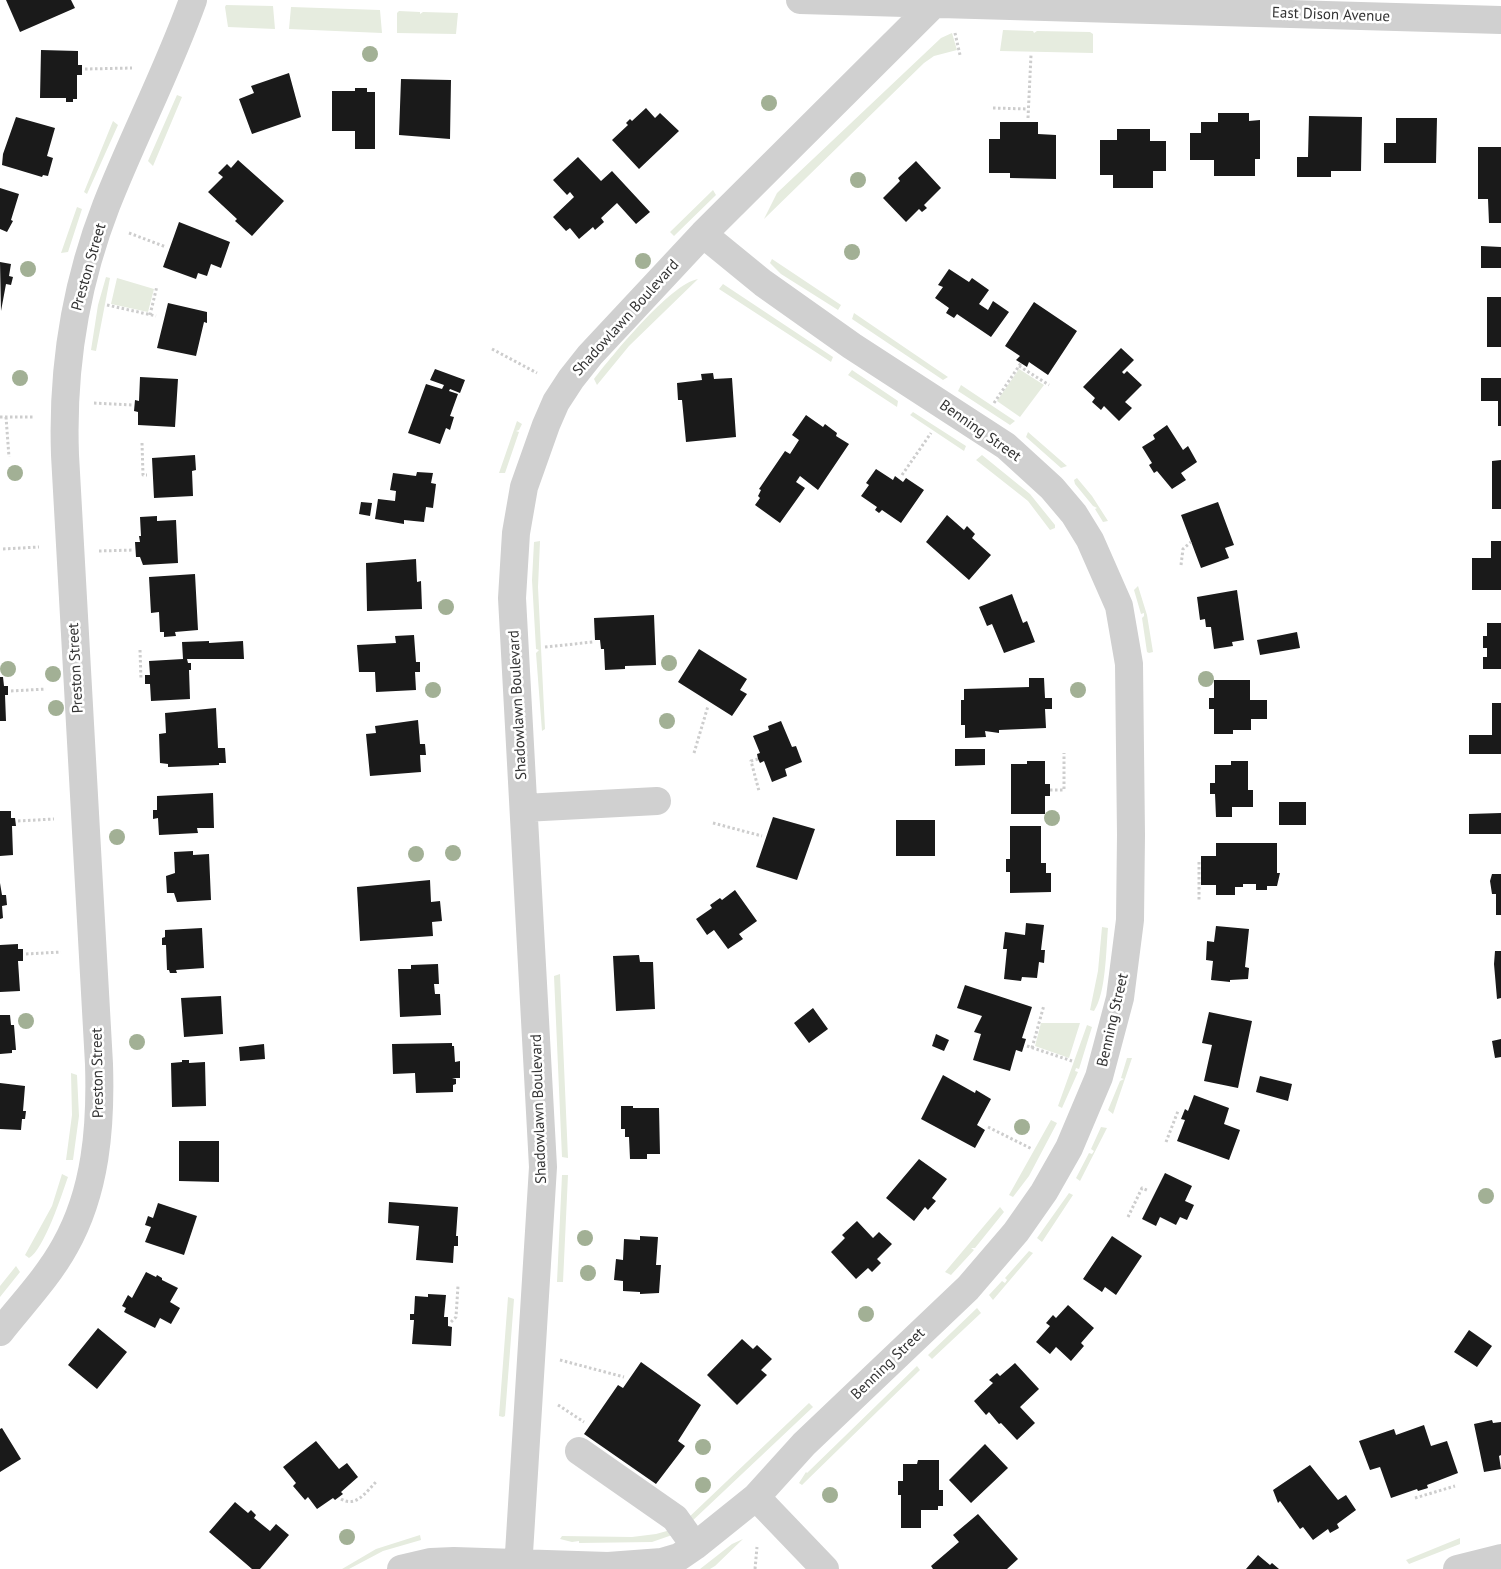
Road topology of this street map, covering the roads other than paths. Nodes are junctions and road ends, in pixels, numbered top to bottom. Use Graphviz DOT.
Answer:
graph roads {
  1 [pos="192,0"];
  2 [pos="800,0"];
  3 [pos="937,2"];
  4 [pos="1501,20"];
  5 [pos="703,234"];
  6 [pos="657,801"];
  7 [pos="524,808"];
  8 [pos="0,1332"];
  9 [pos="579,1451"];
  10 [pos="756,1497"];
  11 [pos="695,1546"];
  12 [pos="1501,1558"];
  13 [pos="518,1566"];
  14 [pos="400,1569"];
  15 [pos="825,1569"];
  16 [pos="1457,1569"];
  1 -- 8 [label="street, Preston Street"];
  2 -- 3 [label="street, East Dison Avenue"];
  3 -- 4 [label="street, East Dison Avenue"];
  3 -- 5 [label="street, Shadowlawn Boulevard"];
  5 -- 7 [label="street, Shadowlawn Boulevard"];
  5 -- 10 [label="street, Benning Street"];
  6 -- 7 [label="street"];
  7 -- 13 [label="street, Shadowlawn Boulevard"];
  9 -- 11 [label="street"];
  10 -- 11 [label="street, Benning Street"];
  10 -- 15 [label="street"];
  11 -- 13 [label="street, Benning Street"];
  12 -- 16 [label="street"];
  13 -- 14 [label="street, Benning Street"];
}
